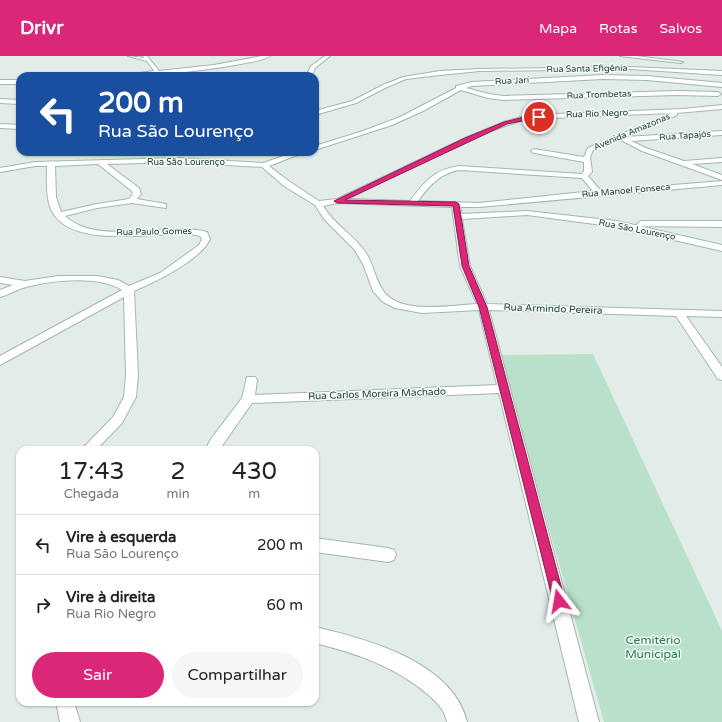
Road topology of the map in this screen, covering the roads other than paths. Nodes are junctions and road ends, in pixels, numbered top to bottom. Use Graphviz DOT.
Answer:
graph roads {
  1 [pos="130,56"];
  2 [pos="268,56"];
  3 [pos="328,56"];
  4 [pos="622,56"];
  5 [pos="146,58"];
  6 [pos="690,64"];
  7 [pos="711,66"];
  8 [pos="722,68"];
  9 [pos="157,72"];
  10 [pos="309,72"];
  11 [pos="722,73"];
  12 [pos="0,82"];
  13 [pos="16,82"];
  14 [pos="722,84"];
  15 [pos="458,87"];
  16 [pos="720,94"];
  17 [pos="0,101"];
  18 [pos="16,102"];
  19 [pos="722,107"];
  20 [pos="683,111"];
  21 [pos="319,112"];
  22 [pos="0,126"];
  23 [pos="16,127"];
  24 [pos="722,133"];
  25 [pos="622,138"];
  26 [pos="319,147"];
  27 [pos="534,151"];
  28 [pos="290,156"];
  29 [pos="586,160"];
  30 [pos="722,160"];
  31 [pos="682,162"];
  32 [pos="101,163"];
  33 [pos="51,164"];
  34 [pos="264,165"];
  35 [pos="0,170"];
  36 [pos="584,176"];
  37 [pos="722,178"];
  38 [pos="722,183"];
  39 [pos="599,193"];
  40 [pos="529,200"];
  41 [pos="132,201"];
  42 [pos="337,201"];
  43 [pos="413,202"];
  44 [pos="318,204"];
  45 [pos="456,204"];
  46 [pos="162,206"];
  47 [pos="527,213"];
  48 [pos="58,215"];
  49 [pos="457,216"];
  50 [pos="618,224"];
  51 [pos="722,224"];
  52 [pos="722,248"];
  53 [pos="0,280"];
  54 [pos="25,284"];
  55 [pos="128,290"];
  56 [pos="0,294"];
  57 [pos="483,307"];
  58 [pos="678,313"];
  59 [pos="722,314"];
  60 [pos="0,361"];
  61 [pos="722,376"];
  62 [pos="251,380"];
  63 [pos="505,389"];
  64 [pos="248,399"];
  65 [pos="92,446"];
  66 [pos="214,446"];
  67 [pos="319,546"];
  68 [pos="388,555"];
  69 [pos="319,636"];
  70 [pos="66,706"];
  71 [pos="70,722"];
  72 [pos="457,722"];
  73 [pos="590,722"];
  1 -- 5 [label="street"];
  2 -- 9 [label="street"];
  3 -- 10 [label="street"];
  4 -- 6 [label="street"];
  5 -- 9 [label="street"];
  7 -- 8 [label="street"];
  11 -- 21 [label="street, Rua Santa Efigênia"];
  12 -- 13 [label="street"];
  14 -- 15 [label="street, Rua Jarí"];
  15 -- 16 [label="street, Rua Trombetas"];
  15 -- 26 [label="street, Rua Jarí"];
  16 -- 20 [label="street, Avenida Amazonas"];
  17 -- 18 [label="street"];
  19 -- 20 [label="street"];
  20 -- 25 [label="street, Avenida Amazonas"];
  20 -- 42 [label="street, Rua Rio Negro"];
  22 -- 23 [label="street"];
  24 -- 25 [label="street, Rua Tapajós"];
  25 -- 29 [label="street, Avenida Amazonas"];
  25 -- 31 [label="street"];
  27 -- 29 [label="street"];
  28 -- 34 [label="street"];
  29 -- 36 [label="street, Avenida Amazonas"];
  30 -- 31 [label="street"];
  31 -- 37 [label="street"];
  32 -- 33 [label="street, Rua São Lourenço"];
  32 -- 34 [label="street, Rua São Lourenço"];
  32 -- 41 [label="street"];
  33 -- 35 [label="street, Rua São Lourenço"];
  33 -- 48 [label="street"];
  34 -- 44 [label="street"];
  36 -- 39 [label="street"];
  36 -- 43 [label="street"];
  38 -- 39 [label="street, Rua Manoel Fonseca"];
  39 -- 40 [label="street, Rua Manoel Fonseca"];
  40 -- 45 [label="street, Rua Manoel Fonseca"];
  40 -- 47 [label="street"];
  41 -- 46 [label="street"];
  41 -- 48 [label="street"];
  42 -- 43 [label="street"];
  42 -- 44 [label="street"];
  43 -- 45 [label="street"];
  44 -- 57 [label="street, Rua Armindo Pereira"];
  45 -- 49 [label="street"];
  47 -- 49 [label="street, Rua São Lourenço"];
  47 -- 50 [label="street, Rua São Lourenço"];
  48 -- 55 [label="street, Rua Paulo Gomes"];
  49 -- 57 [label="street"];
  50 -- 51 [label="street"];
  50 -- 52 [label="street, Rua São Lourenço"];
  53 -- 54 [label="street"];
  54 -- 55 [label="street"];
  54 -- 56 [label="street"];
  55 -- 60 [label="street, Rua Paulo Gomes"];
  55 -- 65 [label="street"];
  57 -- 58 [label="street, Rua Armindo Pereira"];
  57 -- 63 [label="street"];
  58 -- 59 [label="street, Rua Armindo Pereira"];
  58 -- 61 [label="street"];
  62 -- 64 [label="street"];
  63 -- 64 [label="street, Rua Carlos Moreira Machado"];
  63 -- 73 [label="street"];
  64 -- 66 [label="street"];
  67 -- 68 [label="street"];
  69 -- 72 [label="street"];
  70 -- 71 [label="street"];
}
